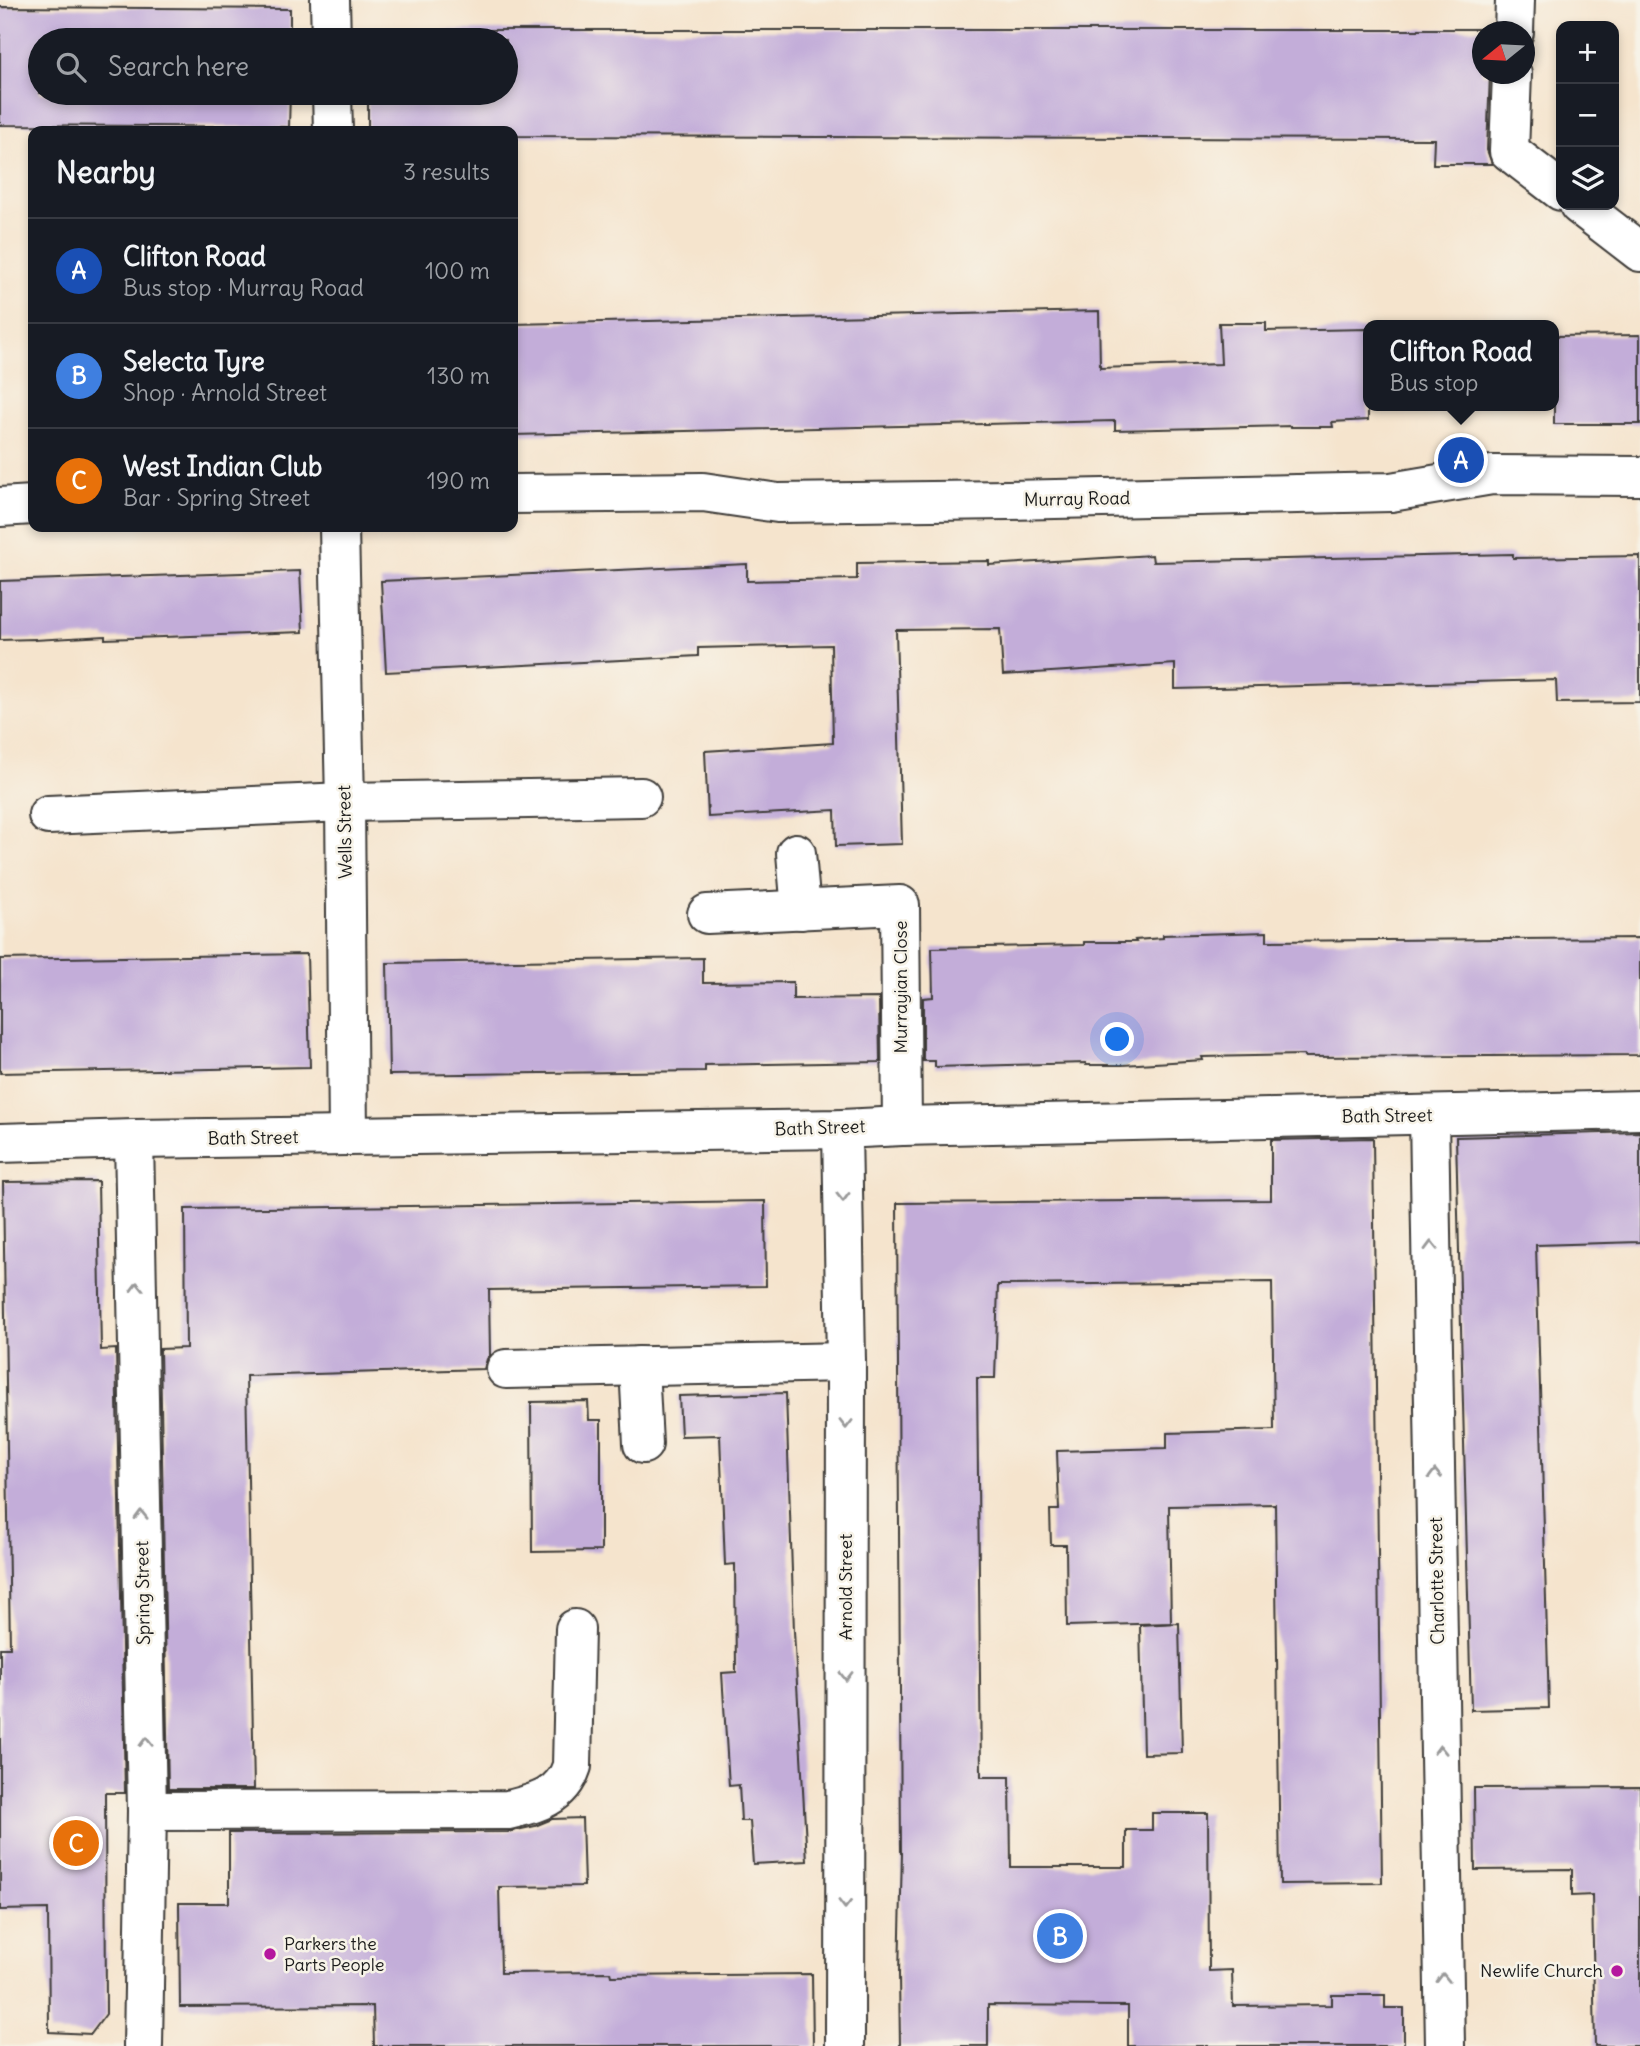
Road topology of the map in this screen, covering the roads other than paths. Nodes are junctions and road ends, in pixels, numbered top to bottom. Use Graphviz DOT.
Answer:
graph roads {
  1 [pos="330,0"];
  2 [pos="1516,0"];
  3 [pos="1515,21"];
  4 [pos="331,28"];
  5 [pos="1512,84"];
  6 [pos="333,105"];
  7 [pos="334,126"];
  8 [pos="1556,187"];
  9 [pos="1585,210"];
  10 [pos="1640,252"];
  11 [pos="1640,476"];
  12 [pos="518,494"];
  13 [pos="28,505"];
  14 [pos="0,506"];
  15 [pos="339,532"];
  16 [pos="641,797"];
  17 [pos="345,802"];
  18 [pos="48,814"];
  19 [pos="796,853"];
  20 [pos="801,910"];
  21 [pos="707,915"];
  22 [pos="1640,1110"];
  23 [pos="1429,1116"];
  24 [pos="902,1125"];
  25 [pos="842,1129"];
  26 [pos="348,1136"];
  27 [pos="134,1139"];
  28 [pos="0,1143"];
  29 [pos="846,1362"];
  30 [pos="639,1366"];
  31 [pos="506,1369"];
  32 [pos="643,1444"];
  33 [pos="575,1629"];
  34 [pos="147,1811"];
  35 [pos="143,2046"];
  36 [pos="845,2046"];
  37 [pos="1445,2046"];
  1 -- 4 [label="street"];
  2 -- 3 [label="street"];
  5 -- 8 [label="street"];
  6 -- 7 [label="street"];
  9 -- 10 [label="street"];
  11 -- 12 [label="street, Murray Road"];
  13 -- 14 [label="street"];
  15 -- 17 [label="street, Wells Street"];
  16 -- 17 [label="street"];
  17 -- 18 [label="street"];
  17 -- 26 [label="street, Wells Street"];
  19 -- 20 [label="street"];
  20 -- 21 [label="street, Murrayian Close"];
  20 -- 24 [label="street, Murrayian Close"];
  22 -- 23 [label="street, Bath Street"];
  23 -- 24 [label="street, Bath Street"];
  37 -- 23 [label="street, Charlotte Street, one-way"];
  24 -- 25 [label="street, Bath Street"];
  25 -- 26 [label="street, Bath Street"];
  25 -- 29 [label="street, Arnold Street, one-way"];
  26 -- 27 [label="street, Bath Street"];
  27 -- 28 [label="street, Bath Street"];
  34 -- 27 [label="street, Spring Street, one-way"];
  29 -- 30 [label="street"];
  29 -- 36 [label="street, Arnold Street, one-way"];
  30 -- 31 [label="street"];
  30 -- 32 [label="street"];
  33 -- 34 [label="street"];
  34 -- 35 [label="street, Spring Street"];
}
